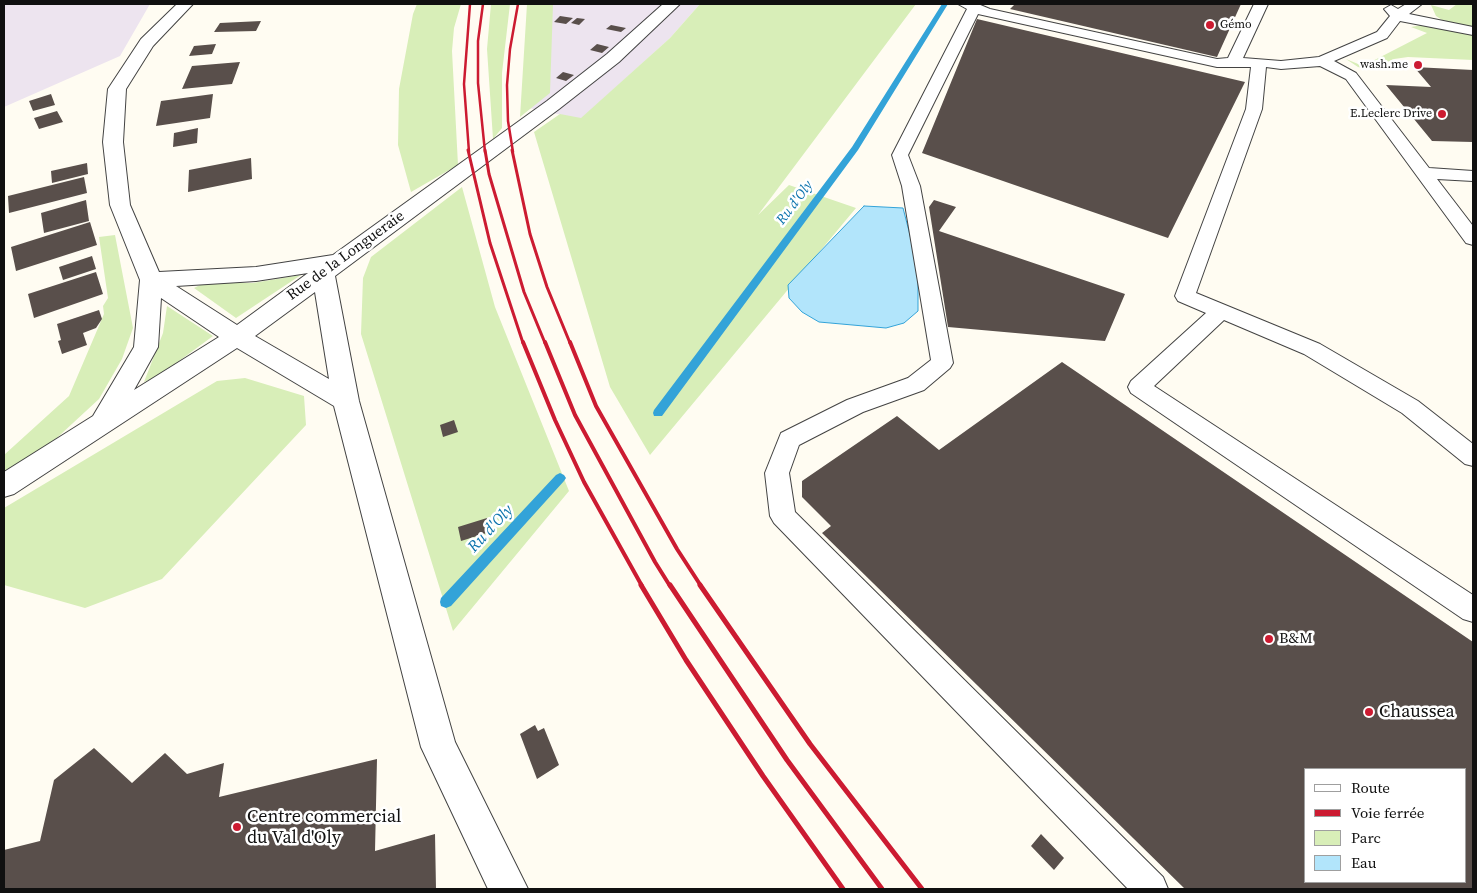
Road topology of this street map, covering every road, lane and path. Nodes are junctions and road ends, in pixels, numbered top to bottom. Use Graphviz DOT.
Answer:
graph roads {
  1 [pos="185,4"];
  2 [pos="672,4"];
  3 [pos="1261,4"];
  4 [pos="1387,4"];
  5 [pos="1415,4"];
  6 [pos="970,6"];
  7 [pos="1397,16"];
  8 [pos="1473,31"];
  9 [pos="1322,61"];
  10 [pos="1259,62"];
  11 [pos="1233,64"];
  12 [pos="1424,173"];
  13 [pos="1473,176"];
  14 [pos="1473,239"];
  15 [pos="331,267"];
  16 [pos="151,280"];
  17 [pos="1221,311"];
  18 [pos="237,337"];
  19 [pos="346,401"];
  20 [pos="102,423"];
  21 [pos="1473,457"];
  22 [pos="4,486"];
  23 [pos="1473,610"];
  24 [pos="508,889"];
  25 [pos="1151,889"];
  1 -- 16 [label="street"];
  2 -- 15 [label="street, Rue de la Longueraie"];
  3 -- 11 [label="lane"];
  4 -- 7 [label="lane"];
  5 -- 7 [label="lane"];
  6 -- 11 [label="lane"];
  6 -- 25 [label="lane"];
  7 -- 8 [label="lane"];
  7 -- 9 [label="lane"];
  9 -- 10 [label="lane"];
  9 -- 12 [label="lane"];
  10 -- 11 [label="lane"];
  10 -- 17 [label="lane"];
  12 -- 13 [label="lane"];
  12 -- 14 [label="lane"];
  15 -- 16 [label="street"];
  15 -- 18 [label="street, Rue de la Longueraie"];
  15 -- 19 [label="street"];
  16 -- 18 [label="street"];
  16 -- 20 [label="street"];
  17 -- 21 [label="lane"];
  17 -- 23 [label="lane"];
  18 -- 19 [label="street"];
  18 -- 20 [label="street, Rue de la Longueraie"];
  19 -- 24 [label="street"];
  20 -- 22 [label="street, Rue de la Longueraie"];
}
